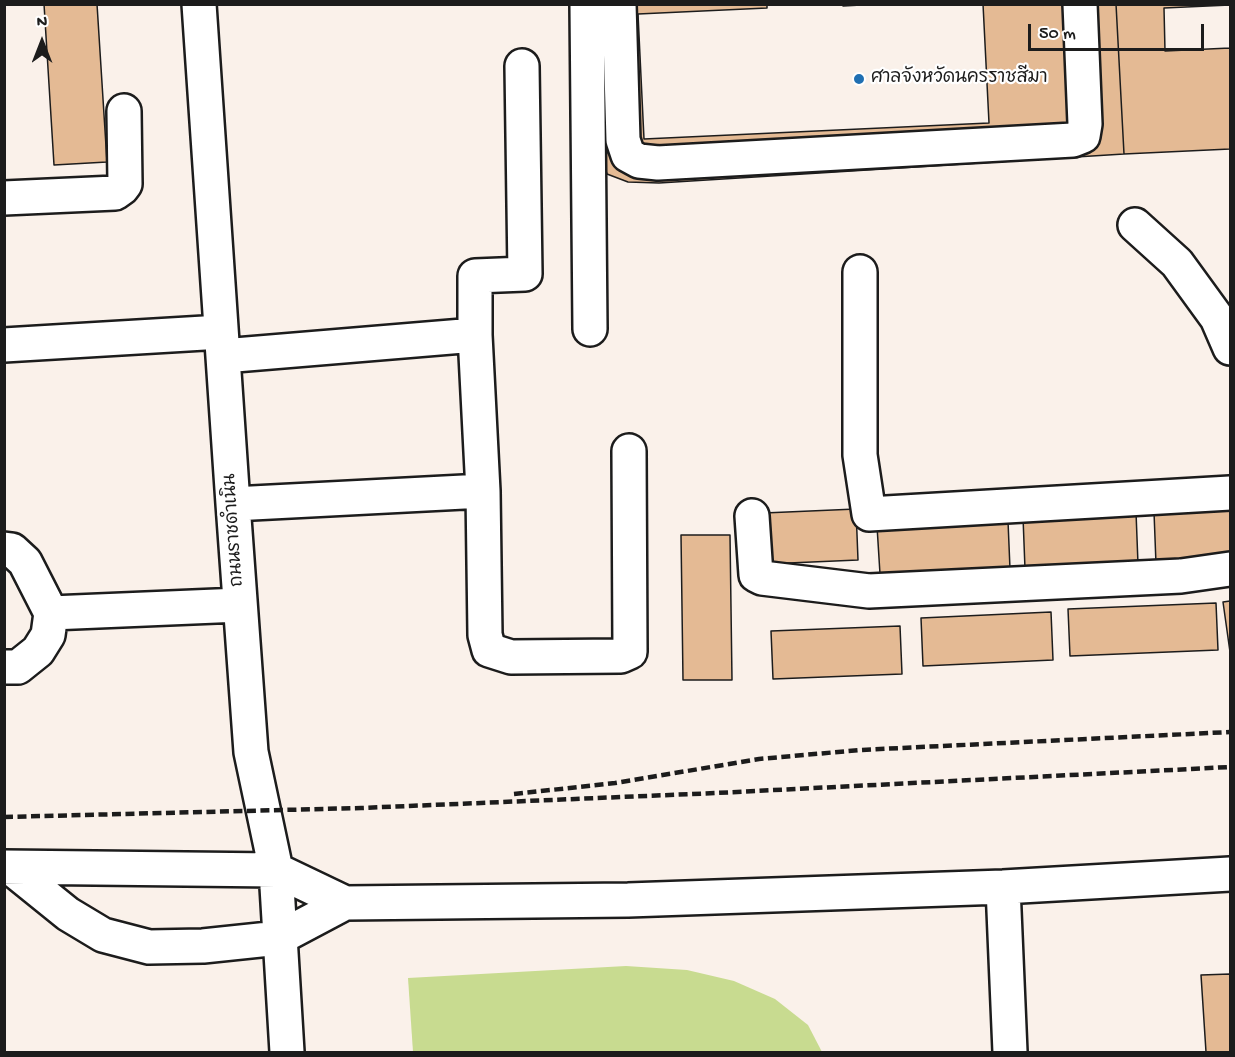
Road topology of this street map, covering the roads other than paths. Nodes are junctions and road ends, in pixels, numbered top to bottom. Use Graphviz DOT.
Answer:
graph roads {
  1 [pos="199,4"];
  2 [pos="587,4"];
  3 [pos="619,4"];
  4 [pos="1080,4"];
  5 [pos="522,66"];
  6 [pos="124,111"];
  7 [pos="4,198"];
  8 [pos="1135,225"];
  9 [pos="860,272"];
  10 [pos="590,329"];
  11 [pos="475,335"];
  12 [pos="222,344"];
  13 [pos="4,345"];
  14 [pos="1230,348"];
  15 [pos="629,451"];
  16 [pos="483,491"];
  17 [pos="1230,493"];
  18 [pos="233,504"];
  19 [pos="752,516"];
  20 [pos="4,549"];
  21 [pos="1230,569"];
  22 [pos="240,605"];
  23 [pos="51,613"];
  24 [pos="4,667"];
  25 [pos="8,868"];
  26 [pos="276,870"];
  27 [pos="1230,874"];
  28 [pos="1003,887"];
  29 [pos="345,903"];
  30 [pos="279,938"];
  31 [pos="287,1053"];
  32 [pos="1010,1053"];
  1 -- 12 [label="street, ถนนราชดำเนิน"];
  2 -- 10 [label="street"];
  3 -- 4 [label="street"];
  5 -- 11 [label="street"];
  6 -- 7 [label="street"];
  8 -- 14 [label="street"];
  9 -- 17 [label="street"];
  11 -- 12 [label="street"];
  11 -- 16 [label="street"];
  12 -- 13 [label="street"];
  12 -- 18 [label="street, ถนนราชดำเนิน"];
  15 -- 16 [label="street"];
  16 -- 18 [label="street"];
  18 -- 22 [label="street, ถนนราชดำเนิน"];
  19 -- 21 [label="street"];
  20 -- 23 [label="street"];
  22 -- 23 [label="street"];
  22 -- 26 [label="street, ถนนราชดำเนิน"];
  23 -- 24 [label="street"];
  25 -- 26 [label="street"];
  25 -- 30 [label="street"];
  26 -- 29 [label="street"];
  26 -- 30 [label="street, ถนนราชดำเนิน"];
  27 -- 28 [label="street"];
  28 -- 29 [label="street"];
  28 -- 32 [label="street"];
  29 -- 30 [label="street"];
  30 -- 31 [label="street, ถนนราชดำเนิน"];
}
